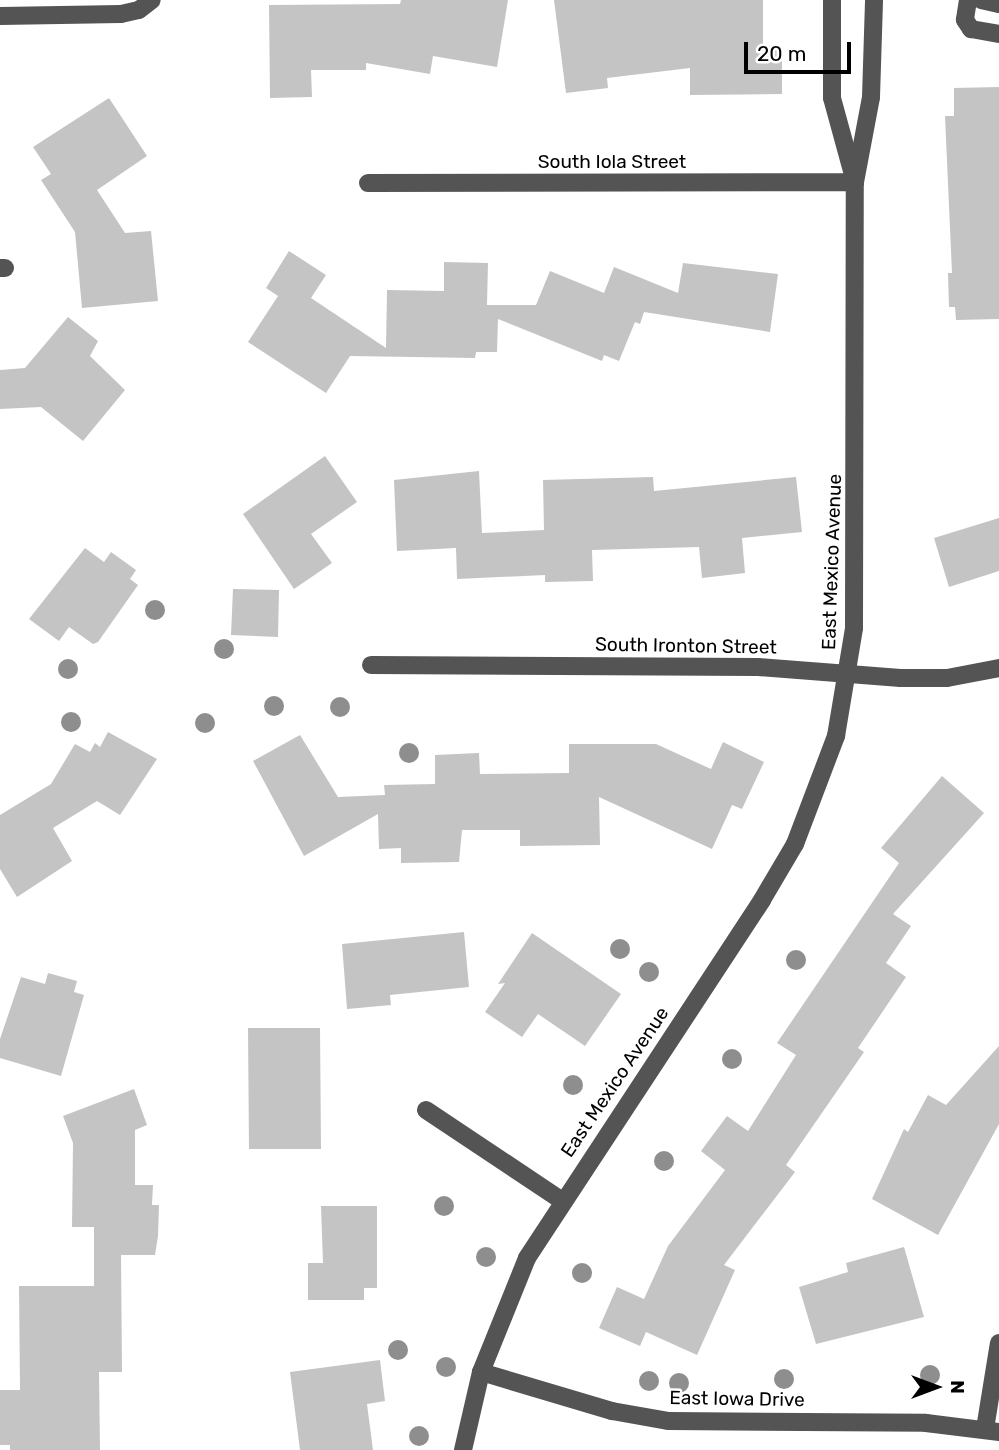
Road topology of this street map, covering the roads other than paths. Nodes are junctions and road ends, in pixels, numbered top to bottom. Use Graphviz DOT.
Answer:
graph roads {
  1 [pos="152,0"];
  2 [pos="832,0"];
  3 [pos="874,0"];
  4 [pos="968,0"];
  5 [pos="981,0"];
  6 [pos="999,4"];
  7 [pos="0,16"];
  8 [pos="999,34"];
  9 [pos="856,182"];
  10 [pos="368,183"];
  11 [pos="371,665"];
  12 [pos="999,668"];
  13 [pos="849,673"];
  14 [pos="426,1110"];
  15 [pos="561,1200"];
  16 [pos="999,1343"];
  17 [pos="481,1372"];
  18 [pos="992,1431"];
  19 [pos="463,1450"];
  1 -- 7 [label="street"];
  2 -- 9 [label="street, East Mexico Avenue"];
  3 -- 9 [label="street, East Mexico Avenue"];
  4 -- 8 [label="street"];
  5 -- 6 [label="street"];
  9 -- 10 [label="street, South Iola Street"];
  9 -- 13 [label="street, East Mexico Avenue"];
  11 -- 13 [label="street, South Ironton Street"];
  12 -- 13 [label="street, South Ironton Street"];
  13 -- 15 [label="street, East Mexico Avenue"];
  14 -- 15 [label="street"];
  15 -- 17 [label="street, East Mexico Avenue"];
  16 -- 18 [label="street"];
  17 -- 18 [label="street, East Iowa Drive"];
  17 -- 19 [label="street, East Mexico Avenue"];
}
